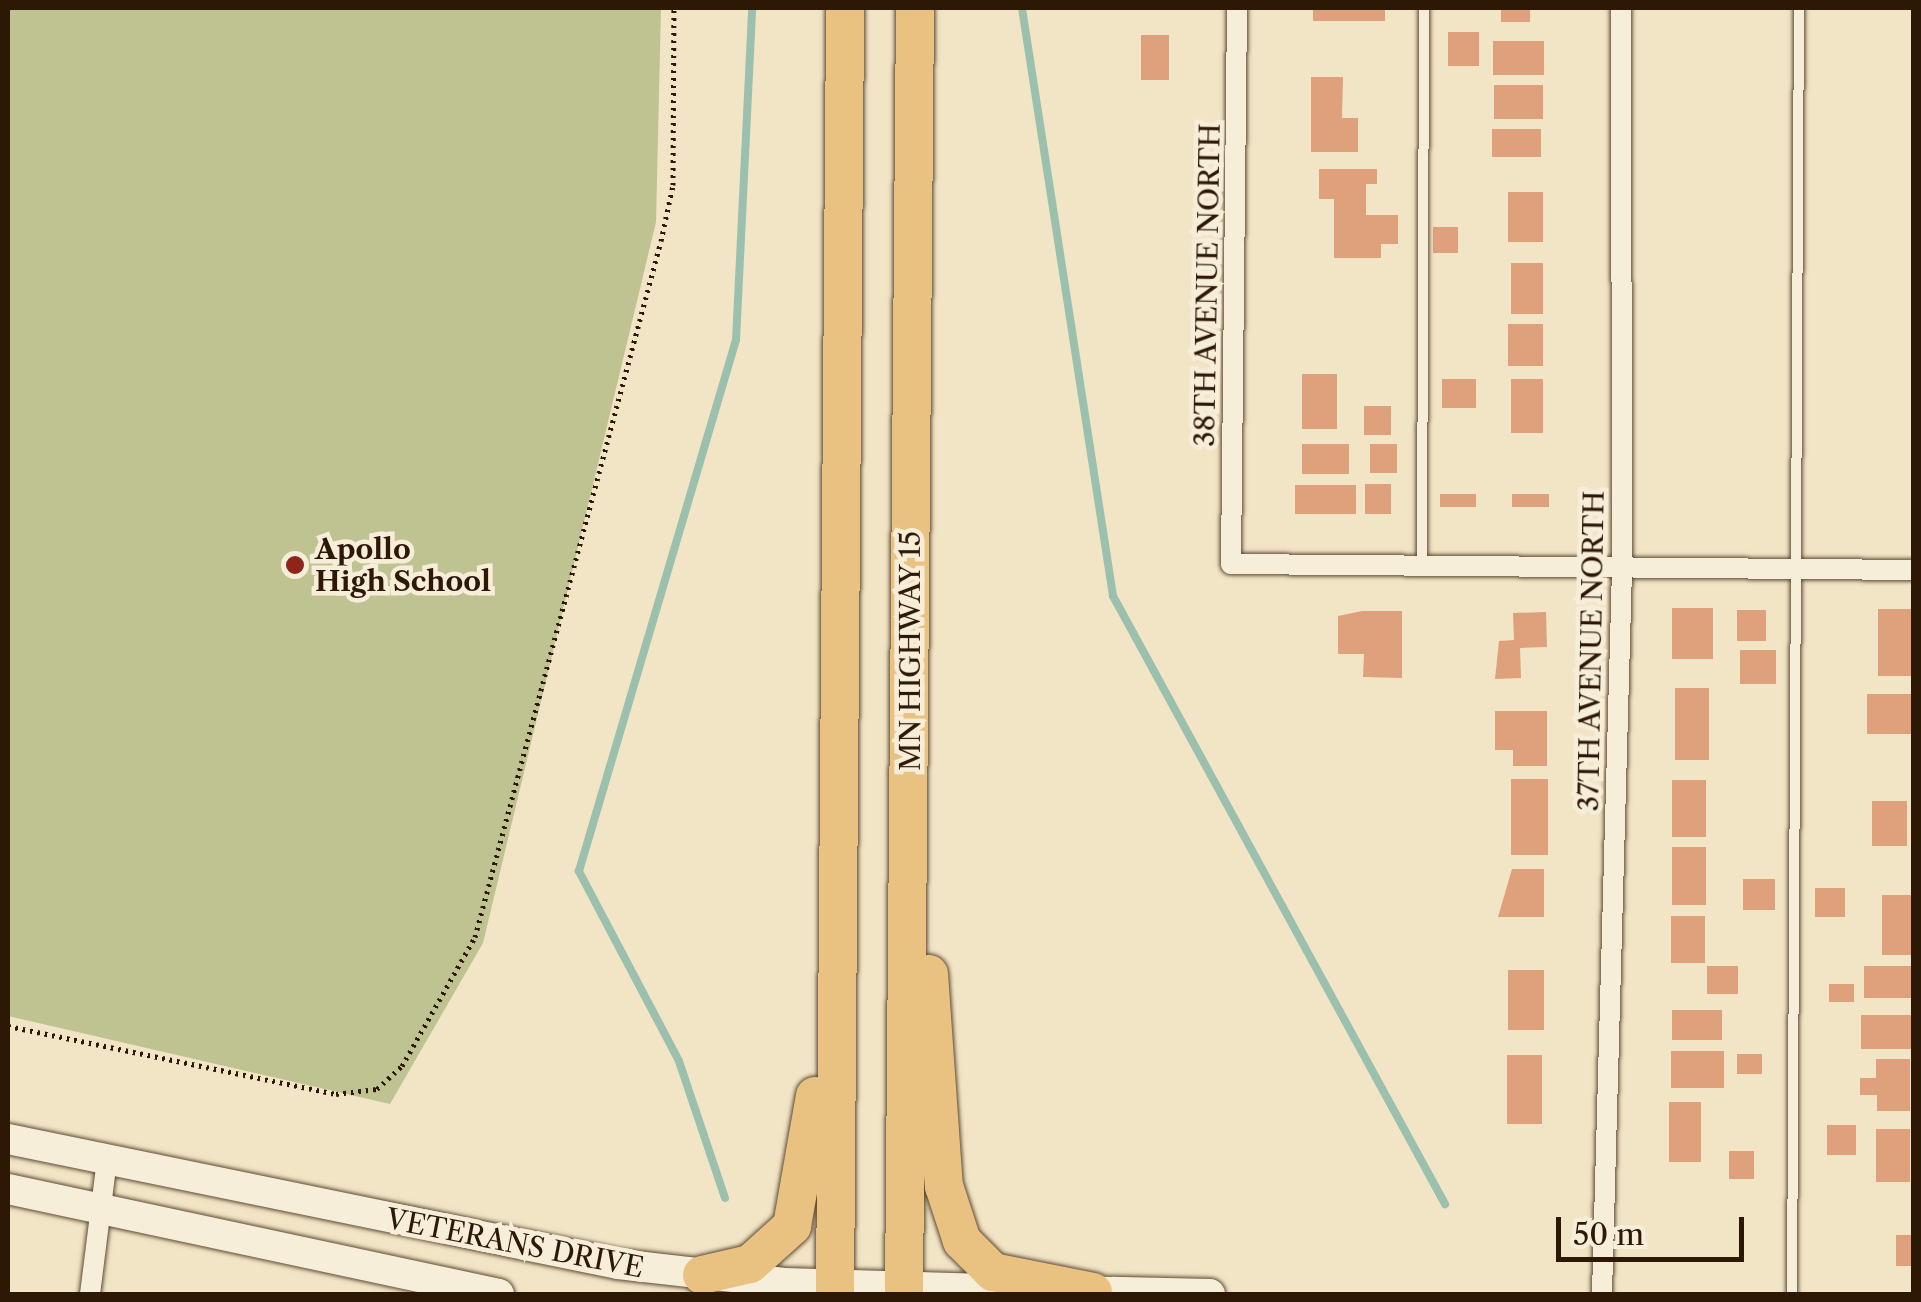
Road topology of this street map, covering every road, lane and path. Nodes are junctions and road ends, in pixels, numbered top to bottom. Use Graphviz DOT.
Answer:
graph roads {
  1 [pos="674,8"];
  2 [pos="845,8"];
  3 [pos="915,8"];
  4 [pos="1237,8"];
  5 [pos="1424,8"];
  6 [pos="1621,8"];
  7 [pos="1799,8"];
  8 [pos="1422,566"];
  9 [pos="1622,568"];
  10 [pos="1791,569"];
  11 [pos="1914,570"];
  12 [pos="909,749"];
  13 [pos="839,819"];
  14 [pos="8,1026"];
  15 [pos="8,1139"];
  16 [pos="107,1160"];
  17 [pos="8,1189"];
  18 [pos="97,1208"];
  19 [pos="702,1275"];
  20 [pos="835,1290"];
  21 [pos="904,1291"];
  22 [pos="1093,1292"];
  23 [pos="90,1294"];
  24 [pos="500,1294"];
  25 [pos="1210,1294"];
  26 [pos="1602,1294"];
  27 [pos="1792,1294"];
  1 -- 14 [label="path"];
  2 -- 13 [label="highway"];
  3 -- 12 [label="highway, MN HIGHWAY 15"];
  4 -- 8 [label="street, 38TH AVENUE NORTH"];
  5 -- 8 [label="lane"];
  6 -- 9 [label="street, 37TH AVENUE NORTH"];
  7 -- 10 [label="lane"];
  8 -- 9 [label="street"];
  9 -- 10 [label="street"];
  9 -- 26 [label="street, 37TH AVENUE NORTH"];
  10 -- 11 [label="street"];
  10 -- 27 [label="lane"];
  12 -- 21 [label="highway, MN HIGHWAY 15"];
  12 -- 22 [label="highway"];
  13 -- 19 [label="highway"];
  13 -- 20 [label="highway"];
  15 -- 16 [label="main road, VETERANS DRIVE"];
  16 -- 18 [label="street"];
  16 -- 19 [label="main road, VETERANS DRIVE"];
  17 -- 18 [label="main road, VETERANS DRIVE"];
  18 -- 23 [label="street"];
  18 -- 24 [label="main road, VETERANS DRIVE"];
  19 -- 20 [label="main road, VETERANS DRIVE"];
  20 -- 21 [label="main road, VETERANS DRIVE"];
  21 -- 22 [label="main road, VETERANS DRIVE"];
  22 -- 25 [label="main road, VETERANS DRIVE"];
}
